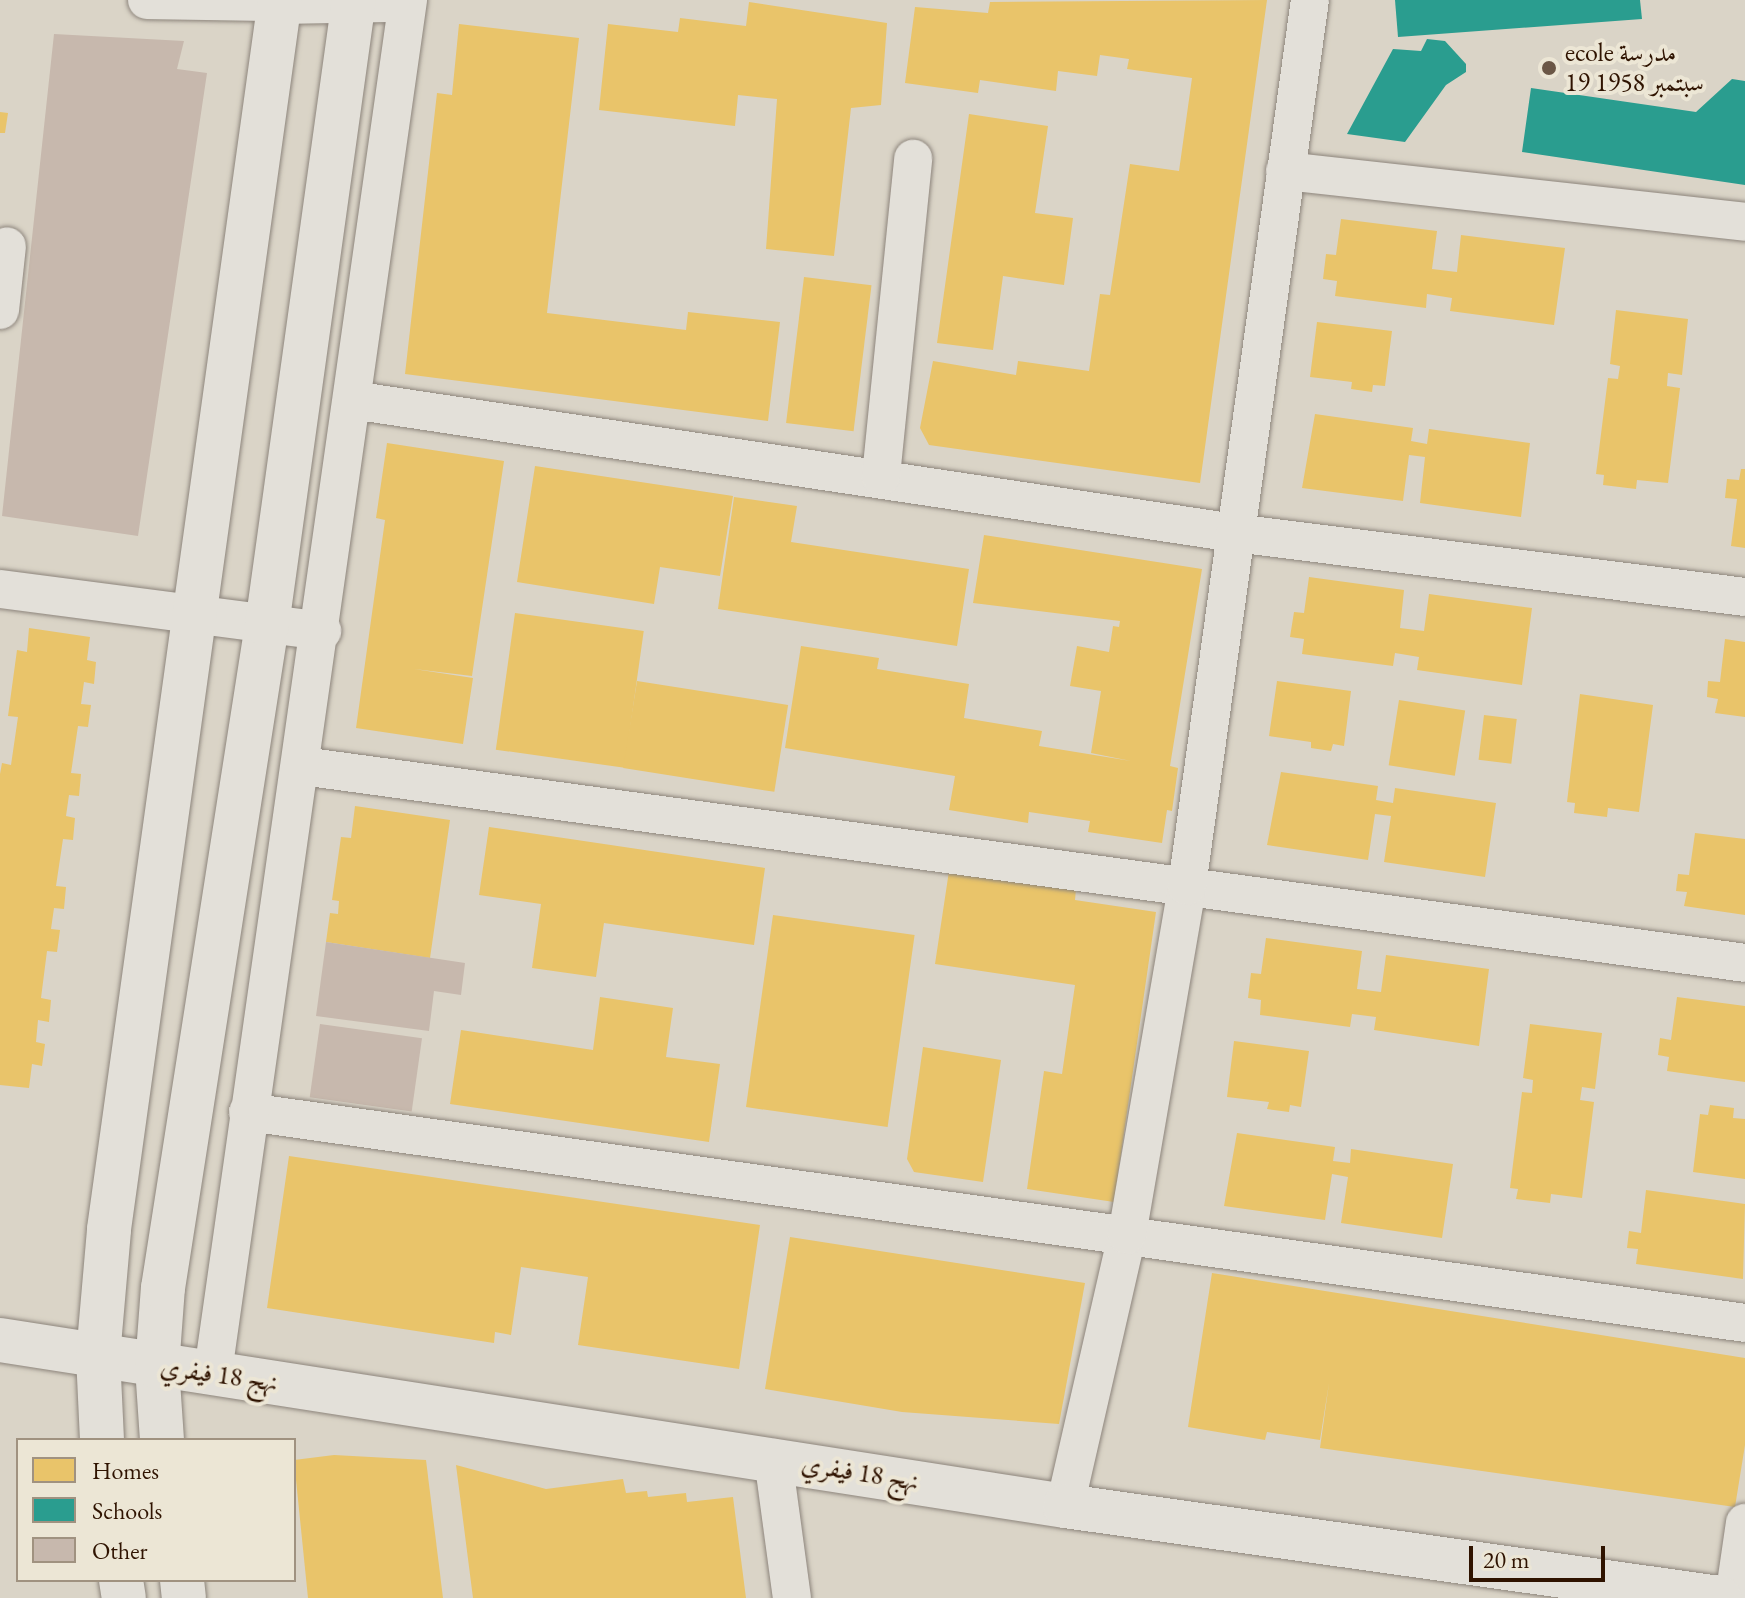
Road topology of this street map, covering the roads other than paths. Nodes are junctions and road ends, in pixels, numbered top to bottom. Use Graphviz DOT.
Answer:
graph roads {
  1 [pos="147,0"];
  2 [pos="408,0"];
  3 [pos="1310,0"];
  4 [pos="280,1"];
  5 [pos="365,1"];
  6 [pos="913,159"];
  7 [pos="1285,171"];
  8 [pos="1745,222"];
  9 [pos="7,246"];
  10 [pos="0,310"];
  11 [pos="352,400"];
  12 [pos="881,476"];
  13 [pos="1235,533"];
  14 [pos="0,589"];
  15 [pos="1745,597"];
  16 [pos="197,616"];
  17 [pos="267,625"];
  18 [pos="322,631"];
  19 [pos="302,766"];
  20 [pos="1187,886"];
  21 [pos="1745,963"];
  22 [pos="248,1112"];
  23 [pos="1127,1235"];
  24 [pos="1745,1323"];
  25 [pos="0,1340"];
  26 [pos="98,1356"];
  27 [pos="157,1367"];
  28 [pos="213,1372"];
  29 [pos="102,1438"];
  30 [pos="162,1438"];
  31 [pos="773,1458"];
  32 [pos="1065,1506"];
  33 [pos="1745,1523"];
  34 [pos="1586,1588"];
  35 [pos="792,1598"];
  36 [pos="1720,1598"];
  37 [pos="1734,1598"];
  1 -- 4 [label="street"];
  2 -- 11 [label="street"];
  3 -- 7 [label="street"];
  4 -- 5 [label="main road"];
  4 -- 16 [label="main road"];
  5 -- 17 [label="main road"];
  6 -- 12 [label="street"];
  7 -- 8 [label="street"];
  7 -- 13 [label="street"];
  9 -- 10 [label="street"];
  11 -- 12 [label="street"];
  11 -- 18 [label="street"];
  12 -- 13 [label="street"];
  13 -- 15 [label="street"];
  13 -- 20 [label="street"];
  14 -- 16 [label="street"];
  16 -- 17 [label="street"];
  16 -- 26 [label="main road"];
  17 -- 18 [label="street"];
  17 -- 27 [label="main road"];
  18 -- 19 [label="street"];
  19 -- 20 [label="street"];
  19 -- 22 [label="street"];
  20 -- 21 [label="street"];
  20 -- 23 [label="street"];
  22 -- 23 [label="street"];
  22 -- 28 [label="street"];
  23 -- 24 [label="street"];
  23 -- 32 [label="street"];
  25 -- 26 [label="main road, نهج 18 فيفري"];
  26 -- 27 [label="main road, نهج 18 فيفري"];
  26 -- 29 [label="main road"];
  27 -- 28 [label="main road, نهج 18 فيفري"];
  27 -- 30 [label="main road"];
  28 -- 31 [label="main road, نهج 18 فيفري"];
  31 -- 32 [label="main road, نهج 18 فيفري"];
  31 -- 35 [label="street"];
  32 -- 34 [label="main road, نهج 18 فيفري"];
  33 -- 37 [label="street"];
  34 -- 36 [label="main road, نهج 18 فيفري"];
}
